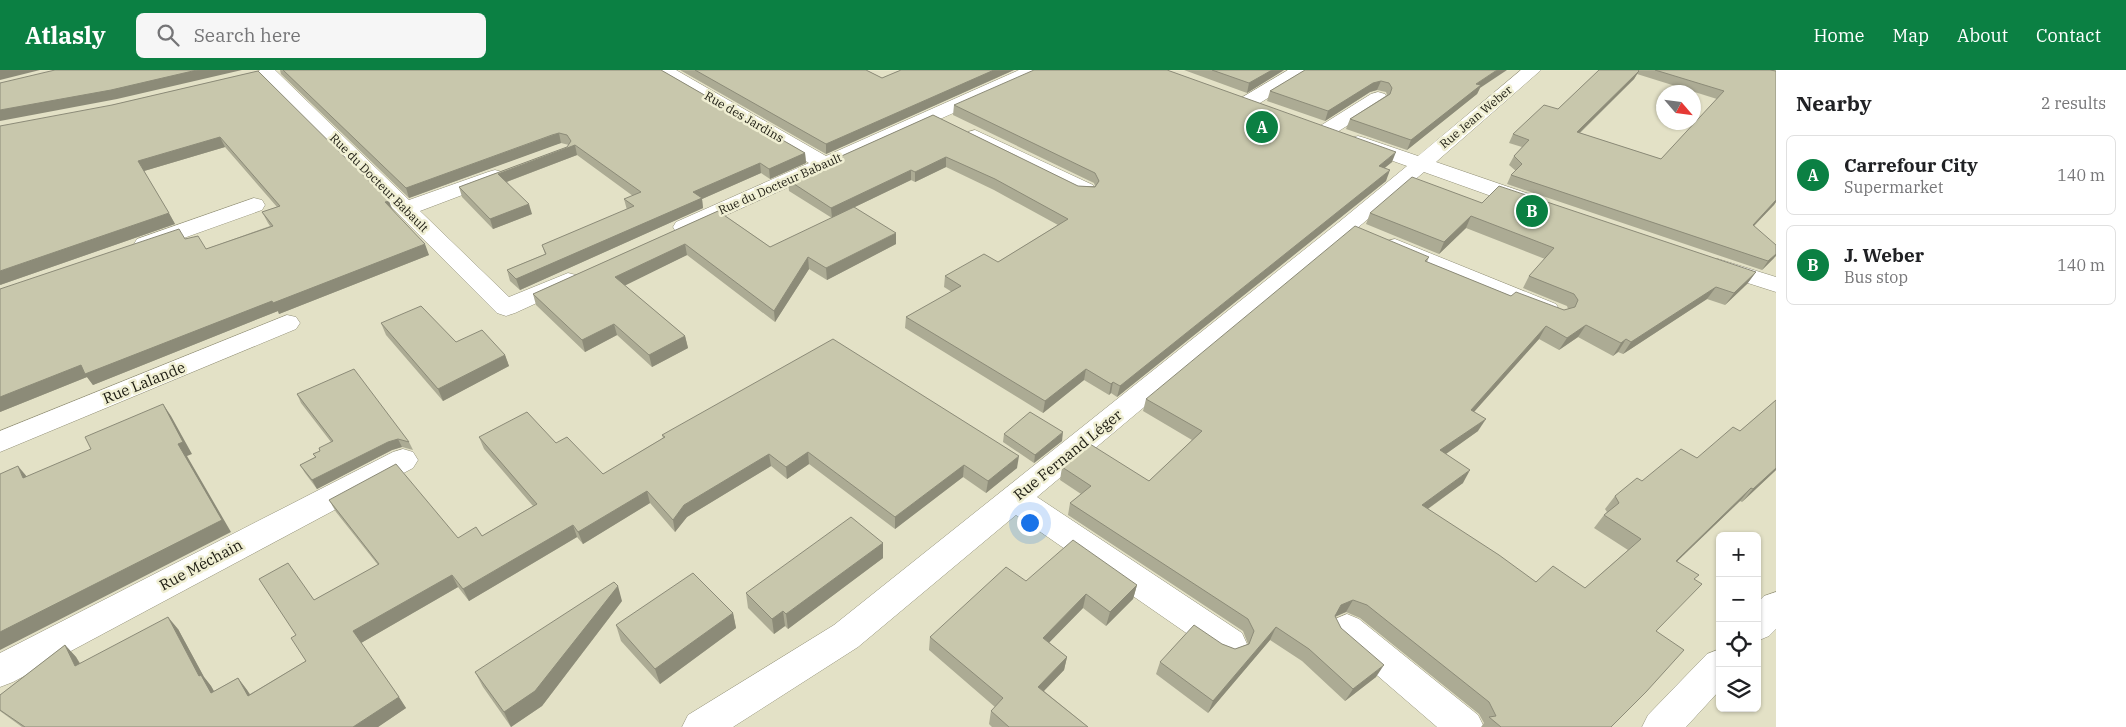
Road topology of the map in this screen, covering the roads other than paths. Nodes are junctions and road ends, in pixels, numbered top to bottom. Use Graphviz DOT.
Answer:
graph roads {
  1 [pos="663,70"];
  2 [pos="1034,70"];
  3 [pos="1301,70"];
  4 [pos="1532,70"];
  5 [pos="263,72"];
  6 [pos="1378,98"];
  7 [pos="1274,112"];
  8 [pos="948,123"];
  9 [pos="825,164"];
  10 [pos="1420,164"];
  11 [pos="516,168"];
  12 [pos="1085,190"];
  13 [pos="254,206"];
  14 [pos="1547,207"];
  15 [pos="405,209"];
  16 [pos="1347,227"];
  17 [pos="665,236"];
  18 [pos="122,252"];
  19 [pos="1703,261"];
  20 [pos="586,272"];
  21 [pos="1776,285"];
  22 [pos="1557,313"];
  23 [pos="287,323"];
  24 [pos="0,442"];
  25 [pos="403,460"];
  26 [pos="1015,498"];
  27 [pos="1776,606"];
  28 [pos="1761,622"];
  29 [pos="1348,629"];
  30 [pos="1230,644"];
  31 [pos="1718,667"];
  32 [pos="0,671"];
  33 [pos="701,727"];
  34 [pos="1465,727"];
  35 [pos="1661,727"];
  1 -- 9 [label="street, Rue des Jardins"];
  2 -- 8 [label="street, Rue du Docteur Babault"];
  3 -- 7 [label="street"];
  4 -- 10 [label="street, Rue Jean Weber"];
  5 -- 15 [label="street, Rue du Docteur Babault"];
  6 -- 10 [label="street"];
  8 -- 9 [label="street, Rue du Docteur Babault"];
  8 -- 12 [label="street"];
  9 -- 17 [label="street, Rue du Docteur Babault"];
  10 -- 14 [label="street"];
  10 -- 16 [label="street, Rue Fernand Léger"];
  11 -- 15 [label="street"];
  13 -- 18 [label="street"];
  15 -- 20 [label="street, Rue du Docteur Babault"];
  16 -- 22 [label="street"];
  16 -- 26 [label="street, Rue Fernand Léger"];
  19 -- 21 [label="street"];
  23 -- 24 [label="street, Rue Lalande"];
  25 -- 32 [label="street, Rue Méchain"];
  26 -- 30 [label="street"];
  26 -- 33 [label="street, Rue Fernand Léger"];
  27 -- 28 [label="street"];
  29 -- 34 [label="street"];
  31 -- 35 [label="street"];
}
